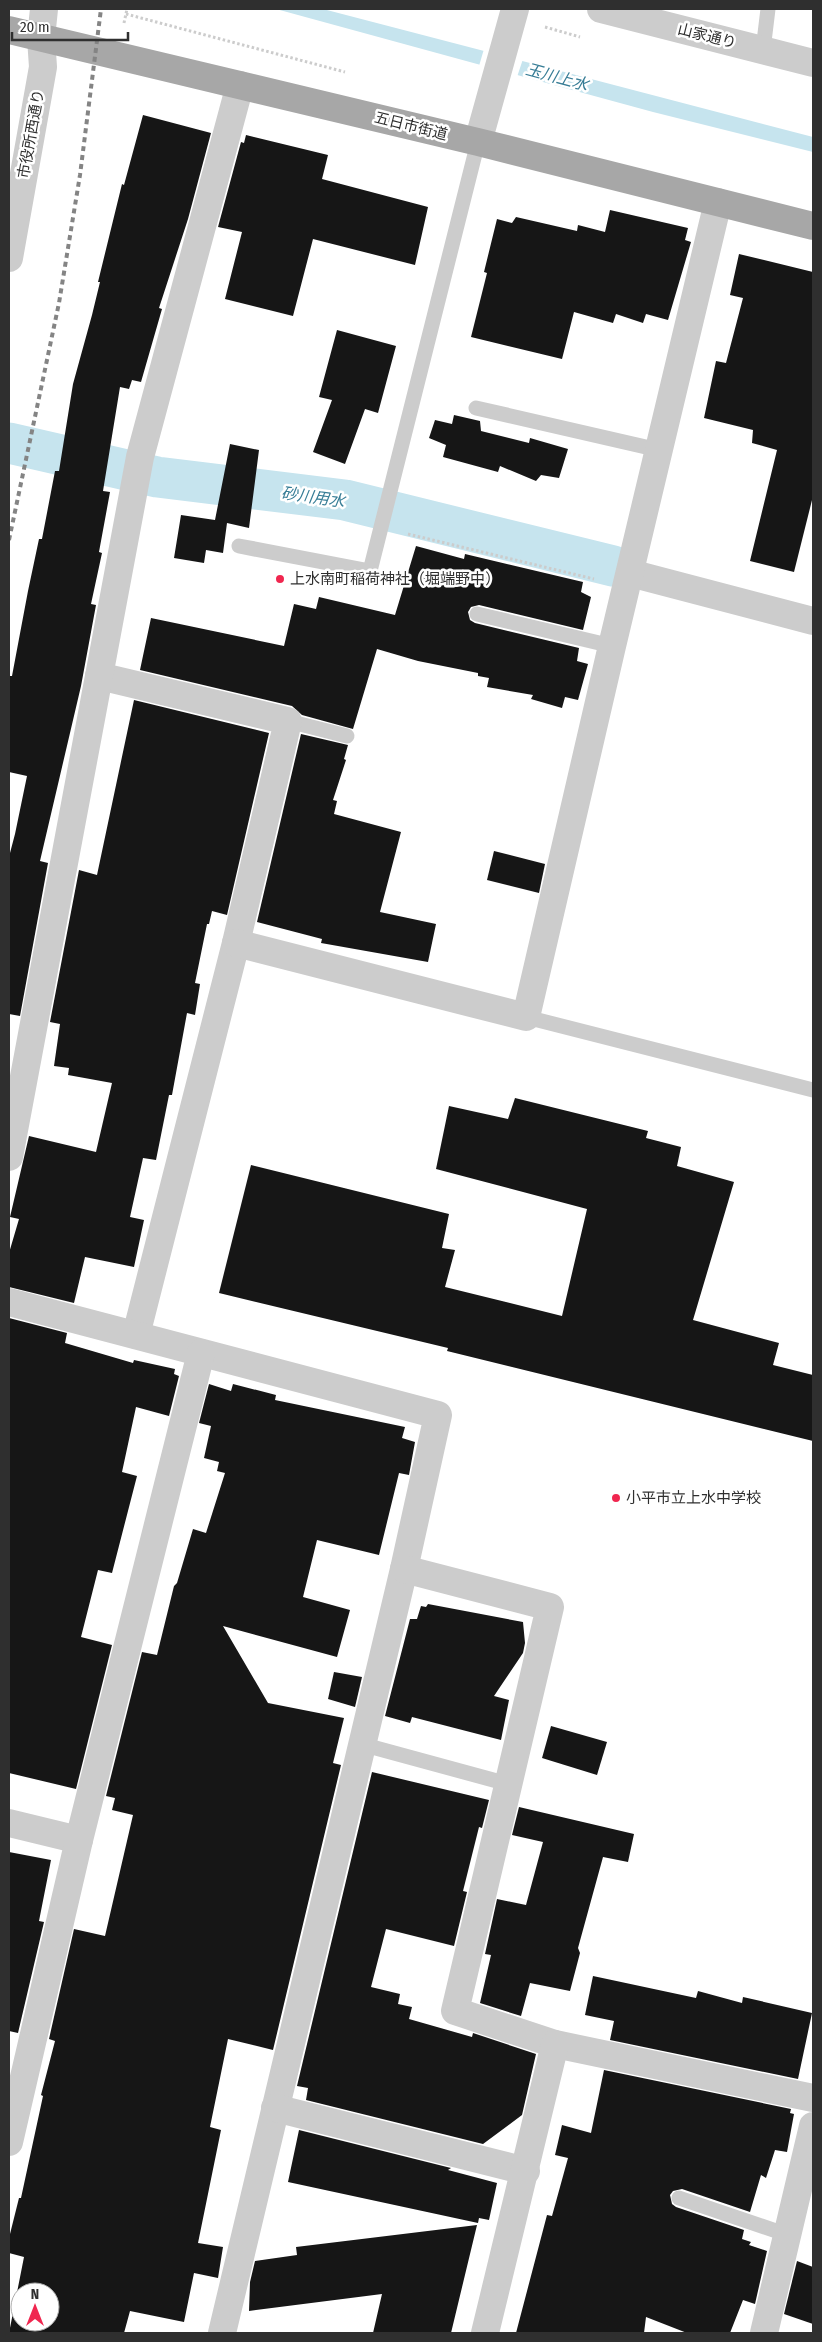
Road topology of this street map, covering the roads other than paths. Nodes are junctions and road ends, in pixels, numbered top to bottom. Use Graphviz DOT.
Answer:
graph roads {
  1 [pos="44,9"];
  2 [pos="601,9"];
  3 [pos="768,9"];
  4 [pos="513,17"];
  5 [pos="9,30"];
  6 [pos="41,38"];
  7 [pos="763,50"];
  8 [pos="813,63"];
  9 [pos="240,85"];
  10 [pos="478,142"];
  11 [pos="718,202"];
  12 [pos="813,226"];
  13 [pos="9,258"];
  14 [pos="476,408"];
  15 [pos="659,450"];
  16 [pos="239,546"];
  17 [pos="629,580"];
  18 [pos="477,614"];
  19 [pos="813,621"];
  20 [pos="612,646"];
  21 [pos="99,676"];
  22 [pos="288,721"];
  23 [pos="347,736"];
  24 [pos="236,943"];
  25 [pos="526,1017"];
  26 [pos="813,1090"];
  27 [pos="9,1157"];
  28 [pos="9,1302"];
  29 [pos="136,1335"];
  30 [pos="201,1353"];
  31 [pos="404,1569"];
  32 [pos="362,1744"];
  33 [pos="508,1784"];
  34 [pos="9,1823"];
  35 [pos="79,1840"];
  36 [pos="554,2044"];
  37 [pos="813,2098"];
  38 [pos="275,2108"];
  39 [pos="813,2126"];
  40 [pos="9,2142"];
  41 [pos="526,2171"];
  42 [pos="679,2198"];
  43 [pos="788,2235"];
  44 [pos="769,2332"];
  45 [pos="222,2333"];
  46 [pos="485,2333"];
  1 -- 6 [label="street, 市役所西通り"];
  2 -- 7 [label="street, 山家通り"];
  3 -- 7 [label="lane"];
  4 -- 10 [label="street"];
  5 -- 6 [label="main road, 五日市街道"];
  6 -- 9 [label="main road, 五日市街道"];
  6 -- 13 [label="street, 市役所西通り"];
  7 -- 8 [label="street, 山家通り"];
  9 -- 10 [label="main road, 五日市街道"];
  9 -- 21 [label="street"];
  10 -- 11 [label="main road, 五日市街道"];
  10 -- 16 [label="lane"];
  11 -- 12 [label="main road, 五日市街道"];
  11 -- 15 [label="street"];
  14 -- 15 [label="lane"];
  15 -- 17 [label="street"];
  17 -- 19 [label="street"];
  17 -- 20 [label="street"];
  18 -- 20 [label="lane"];
  20 -- 25 [label="street"];
  21 -- 22 [label="street"];
  21 -- 27 [label="street"];
  22 -- 23 [label="lane"];
  22 -- 24 [label="street"];
  24 -- 25 [label="street"];
  24 -- 29 [label="street"];
  25 -- 26 [label="lane"];
  28 -- 29 [label="street"];
  29 -- 30 [label="street"];
  30 -- 31 [label="street"];
  30 -- 35 [label="street"];
  31 -- 32 [label="street"];
  31 -- 33 [label="street"];
  32 -- 33 [label="lane"];
  32 -- 38 [label="street"];
  33 -- 36 [label="street"];
  34 -- 35 [label="street"];
  35 -- 40 [label="street"];
  36 -- 37 [label="street"];
  36 -- 41 [label="street"];
  38 -- 41 [label="street"];
  38 -- 45 [label="street"];
  39 -- 43 [label="street"];
  41 -- 46 [label="street"];
  42 -- 43 [label="lane"];
  43 -- 44 [label="street"];
}
